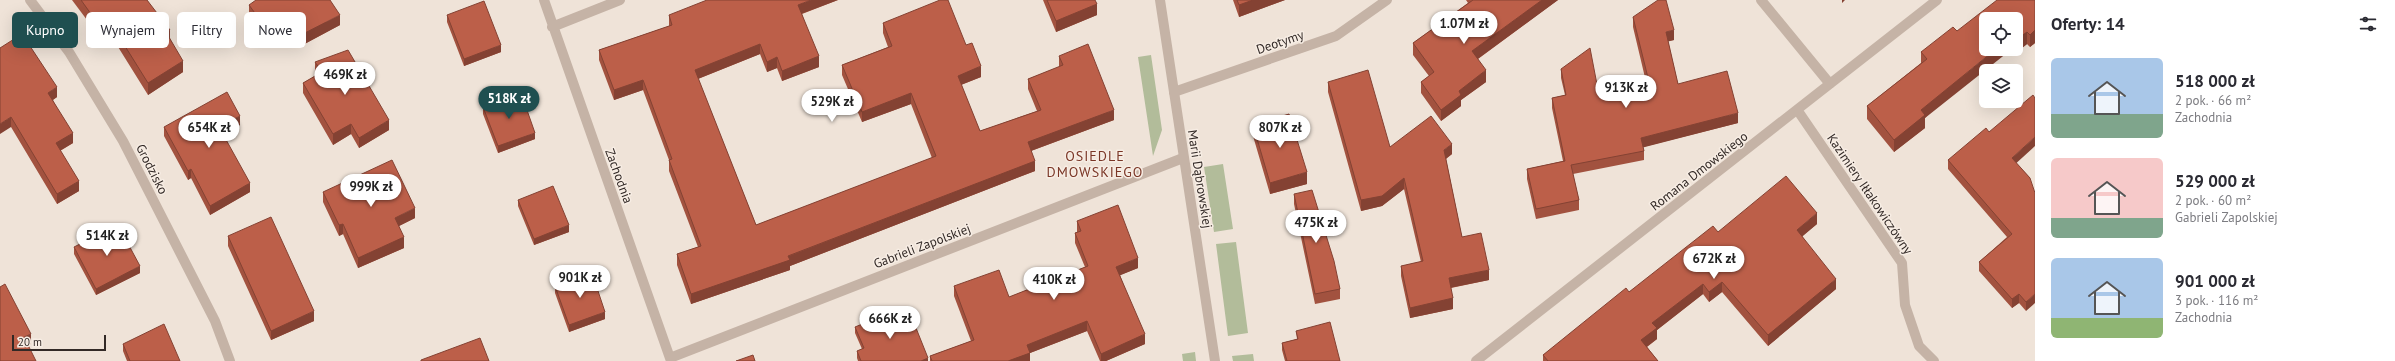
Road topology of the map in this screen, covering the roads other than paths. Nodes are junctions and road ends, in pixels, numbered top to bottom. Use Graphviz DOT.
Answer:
graph roads {
  1 [pos="30,0"];
  2 [pos="544,0"];
  3 [pos="620,0"];
  4 [pos="1160,0"];
  5 [pos="1387,0"];
  6 [pos="1761,0"];
  7 [pos="1937,0"];
  8 [pos="552,27"];
  9 [pos="1830,84"];
  10 [pos="1174,92"];
  11 [pos="1798,111"];
  12 [pos="1183,158"];
  13 [pos="670,360"];
  14 [pos="230,361"];
  15 [pos="1215,361"];
  16 [pos="1476,361"];
  17 [pos="1934,361"];
  1 -- 14 [label="street, Grodzisko"];
  2 -- 8 [label="street, Zachodnia"];
  3 -- 8 [label="street"];
  4 -- 10 [label="street, Marii Dąbrowskiej"];
  5 -- 10 [label="street, Deotymy"];
  6 -- 9 [label="street"];
  7 -- 9 [label="street, Romana Dmowskiego"];
  8 -- 13 [label="street, Zachodnia"];
  9 -- 11 [label="street, Romana Dmowskiego"];
  10 -- 12 [label="street, Marii Dąbrowskiej"];
  11 -- 16 [label="street, Romana Dmowskiego"];
  11 -- 17 [label="street, Kazimiery Iłłakowiczówny"];
  12 -- 13 [label="street, Gabrieli Zapolskiej"];
  12 -- 15 [label="street, Marii Dąbrowskiej"];
}
